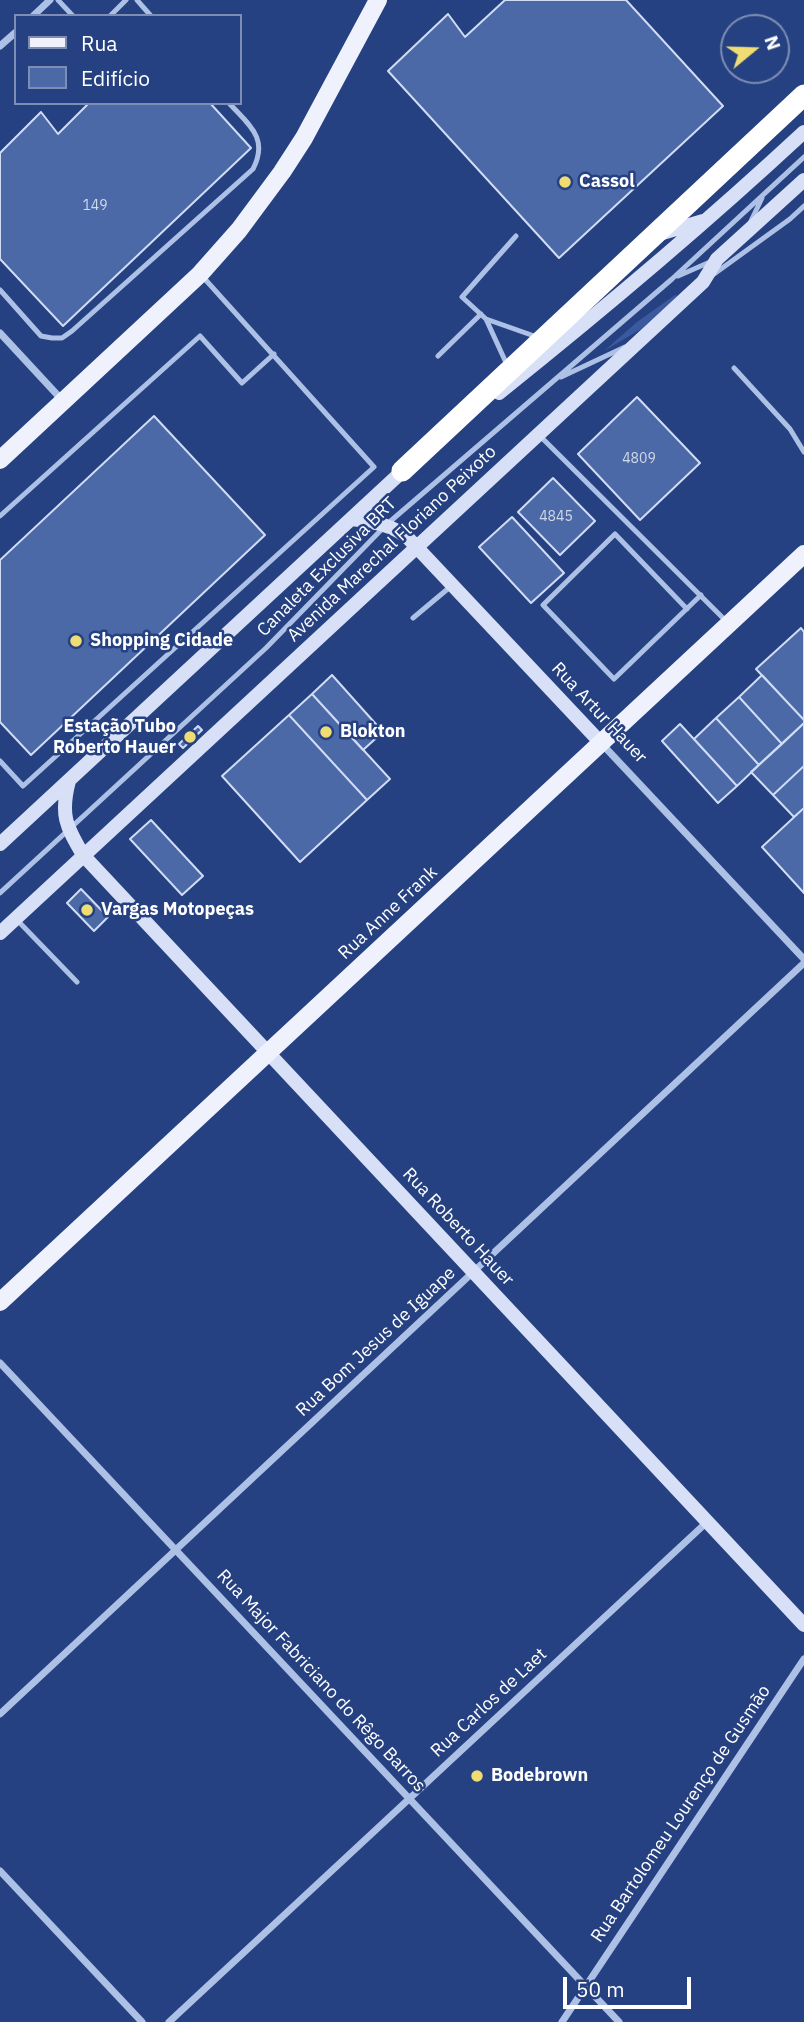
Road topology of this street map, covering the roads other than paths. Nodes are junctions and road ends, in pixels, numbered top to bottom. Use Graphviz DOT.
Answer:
graph roads {
  1 [pos="50,0"];
  2 [pos="58,0"];
  3 [pos="127,0"];
  4 [pos="137,0"];
  5 [pos="370,0"];
  6 [pos="378,0"];
  7 [pos="35,14"];
  8 [pos="71,14"];
  9 [pos="112,14"];
  10 [pos="148,14"];
  11 [pos="363,27"];
  12 [pos="14,34"];
  13 [pos="0,46"];
  14 [pos="804,95"];
  15 [pos="231,105"];
  16 [pos="804,132"];
  17 [pos="804,158"];
  18 [pos="804,180"];
  19 [pos="764,195"];
  20 [pos="804,206"];
  21 [pos="708,219"];
  22 [pos="745,233"];
  23 [pos="516,236"];
  24 [pos="653,236"];
  25 [pos="764,237"];
  26 [pos="717,259"];
  27 [pos="200,274"];
  28 [pos="672,279"];
  29 [pos="703,282"];
  30 [pos="0,290"];
  31 [pos="483,316"];
  32 [pos="0,333"];
  33 [pos="542,339"];
  34 [pos="641,340"];
  35 [pos="274,354"];
  36 [pos="438,356"];
  37 [pos="734,368"];
  38 [pos="510,370"];
  39 [pos="555,380"];
  40 [pos="63,401"];
  41 [pos="539,434"];
  42 [pos="804,452"];
  43 [pos="0,460"];
  44 [pos="402,471"];
  45 [pos="0,516"];
  46 [pos="351,519"];
  47 [pos="386,525"];
  48 [pos="417,547"];
  49 [pos="804,554"];
  50 [pos="453,585"];
  51 [pos="701,595"];
  52 [pos="687,609"];
  53 [pos="413,618"];
  54 [pos="729,624"];
  55 [pos="601,743"];
  56 [pos="0,761"];
  57 [pos="68,781"];
  58 [pos="68,830"];
  59 [pos="0,844"];
  60 [pos="83,855"];
  61 [pos="0,893"];
  62 [pos="15,919"];
  63 [pos="0,933"];
  64 [pos="804,961"];
  65 [pos="77,982"];
  66 [pos="268,1052"];
  67 [pos="474,1272"];
  68 [pos="0,1302"];
  69 [pos="0,1363"];
  70 [pos="708,1521"];
  71 [pos="176,1550"];
  72 [pos="804,1625"];
  73 [pos="804,1659"];
  74 [pos="0,1714"];
  75 [pos="409,1798"];
  76 [pos="0,1871"];
  77 [pos="585,1986"];
  78 [pos="142,2022"];
  79 [pos="169,2022"];
  80 [pos="562,2022"];
  81 [pos="619,2022"];
  1 -- 7 [label="street"];
  2 -- 8 [label="lane"];
  3 -- 9 [label="lane"];
  4 -- 10 [label="lane"];
  5 -- 11 [label="main road"];
  6 -- 11 [label="main road"];
  11 -- 27 [label="main road"];
  12 -- 13 [label="street"];
  14 -- 24 [label="highway"];
  15 -- 30 [label="lane"];
  16 -- 21 [label="street"];
  17 -- 19 [label="lane, Canaleta Exclusiva BRT"];
  18 -- 22 [label="street, Avenida Marechal Floriano Peixoto"];
  19 -- 22 [label="lane, Canaleta Exclusiva BRT"];
  19 -- 28 [label="lane, Canaleta Exclusiva BRT"];
  20 -- 25 [label="lane, Canaleta Exclusiva BRT"];
  21 -- 24 [label="street"];
  21 -- 44 [label="street"];
  22 -- 26 [label="street, Avenida Marechal Floriano Peixoto"];
  23 -- 31 [label="lane"];
  24 -- 33 [label="highway"];
  25 -- 26 [label="lane, Canaleta Exclusiva BRT"];
  25 -- 29 [label="lane, Canaleta Exclusiva BRT"];
  26 -- 28 [label="lane, Canaleta Exclusiva BRT"];
  26 -- 29 [label="street, Avenida Marechal Floriano Peixoto"];
  27 -- 35 [label="lane"];
  27 -- 40 [label="main road"];
  28 -- 39 [label="lane, Canaleta Exclusiva BRT"];
  29 -- 34 [label="street, Avenida Marechal Floriano Peixoto"];
  31 -- 33 [label="lane"];
  31 -- 36 [label="lane"];
  31 -- 38 [label="lane"];
  32 -- 40 [label="street"];
  33 -- 38 [label="highway"];
  34 -- 39 [label="lane, Canaleta Exclusiva BRT"];
  34 -- 41 [label="street, Avenida Marechal Floriano Peixoto"];
  35 -- 45 [label="lane"];
  35 -- 56 [label="lane"];
  37 -- 42 [label="lane"];
  38 -- 44 [label="highway"];
  39 -- 47 [label="lane, Canaleta Exclusiva BRT"];
  40 -- 43 [label="main road"];
  41 -- 48 [label="street, Avenida Marechal Floriano Peixoto"];
  41 -- 51 [label="lane"];
  44 -- 46 [label="street"];
  46 -- 47 [label="street, Rua Artur Hauer"];
  46 -- 57 [label="street"];
  47 -- 48 [label="street, Rua Artur Hauer"];
  47 -- 58 [label="lane, Canaleta Exclusiva BRT"];
  48 -- 50 [label="street, Rua Artur Hauer"];
  48 -- 60 [label="street, Avenida Marechal Floriano Peixoto"];
  49 -- 54 [label="main road, Rua Anne Frank"];
  50 -- 53 [label="lane"];
  50 -- 55 [label="street, Rua Artur Hauer"];
  51 -- 52 [label="lane"];
  51 -- 54 [label="lane"];
  52 -- 52 [label="lane"];
  54 -- 55 [label="main road, Rua Anne Frank"];
  55 -- 64 [label="street, Rua Artur Hauer"];
  55 -- 66 [label="main road, Rua Anne Frank"];
  57 -- 58 [label="street"];
  57 -- 59 [label="street"];
  58 -- 60 [label="street, Rua Roberto Hauer"];
  58 -- 61 [label="lane, Canaleta Exclusiva BRT"];
  60 -- 62 [label="street, Avenida Marechal Floriano Peixoto"];
  60 -- 66 [label="street, Rua Roberto Hauer"];
  62 -- 63 [label="street, Avenida Marechal Floriano Peixoto"];
  62 -- 65 [label="lane"];
  64 -- 67 [label="street, Rua Bom Jesus de Iguape"];
  66 -- 67 [label="street, Rua Roberto Hauer"];
  66 -- 68 [label="main road, Rua Anne Frank"];
  67 -- 70 [label="street, Rua Roberto Hauer"];
  67 -- 71 [label="street, Rua Bom Jesus de Iguape"];
  69 -- 71 [label="street, Rua Major Fabriciano do Rêgo Barros"];
  70 -- 72 [label="street, Rua Roberto Hauer"];
  70 -- 75 [label="street, Rua Carlos de Laet"];
  71 -- 74 [label="street, Rua Bom Jesus de Iguape"];
  71 -- 75 [label="street, Rua Major Fabriciano do Rêgo Barros"];
  73 -- 77 [label="street, Rua Bartolomeu Lourenço de Gusmão"];
  75 -- 77 [label="street, Rua Major Fabriciano do Rêgo Barros"];
  75 -- 79 [label="street, Rua Carlos de Laet"];
  76 -- 78 [label="street"];
  77 -- 80 [label="street, Rua Bartolomeu Lourenço de Gusmão"];
  77 -- 81 [label="street, Rua Major Fabriciano do Rêgo Barros"];
}
